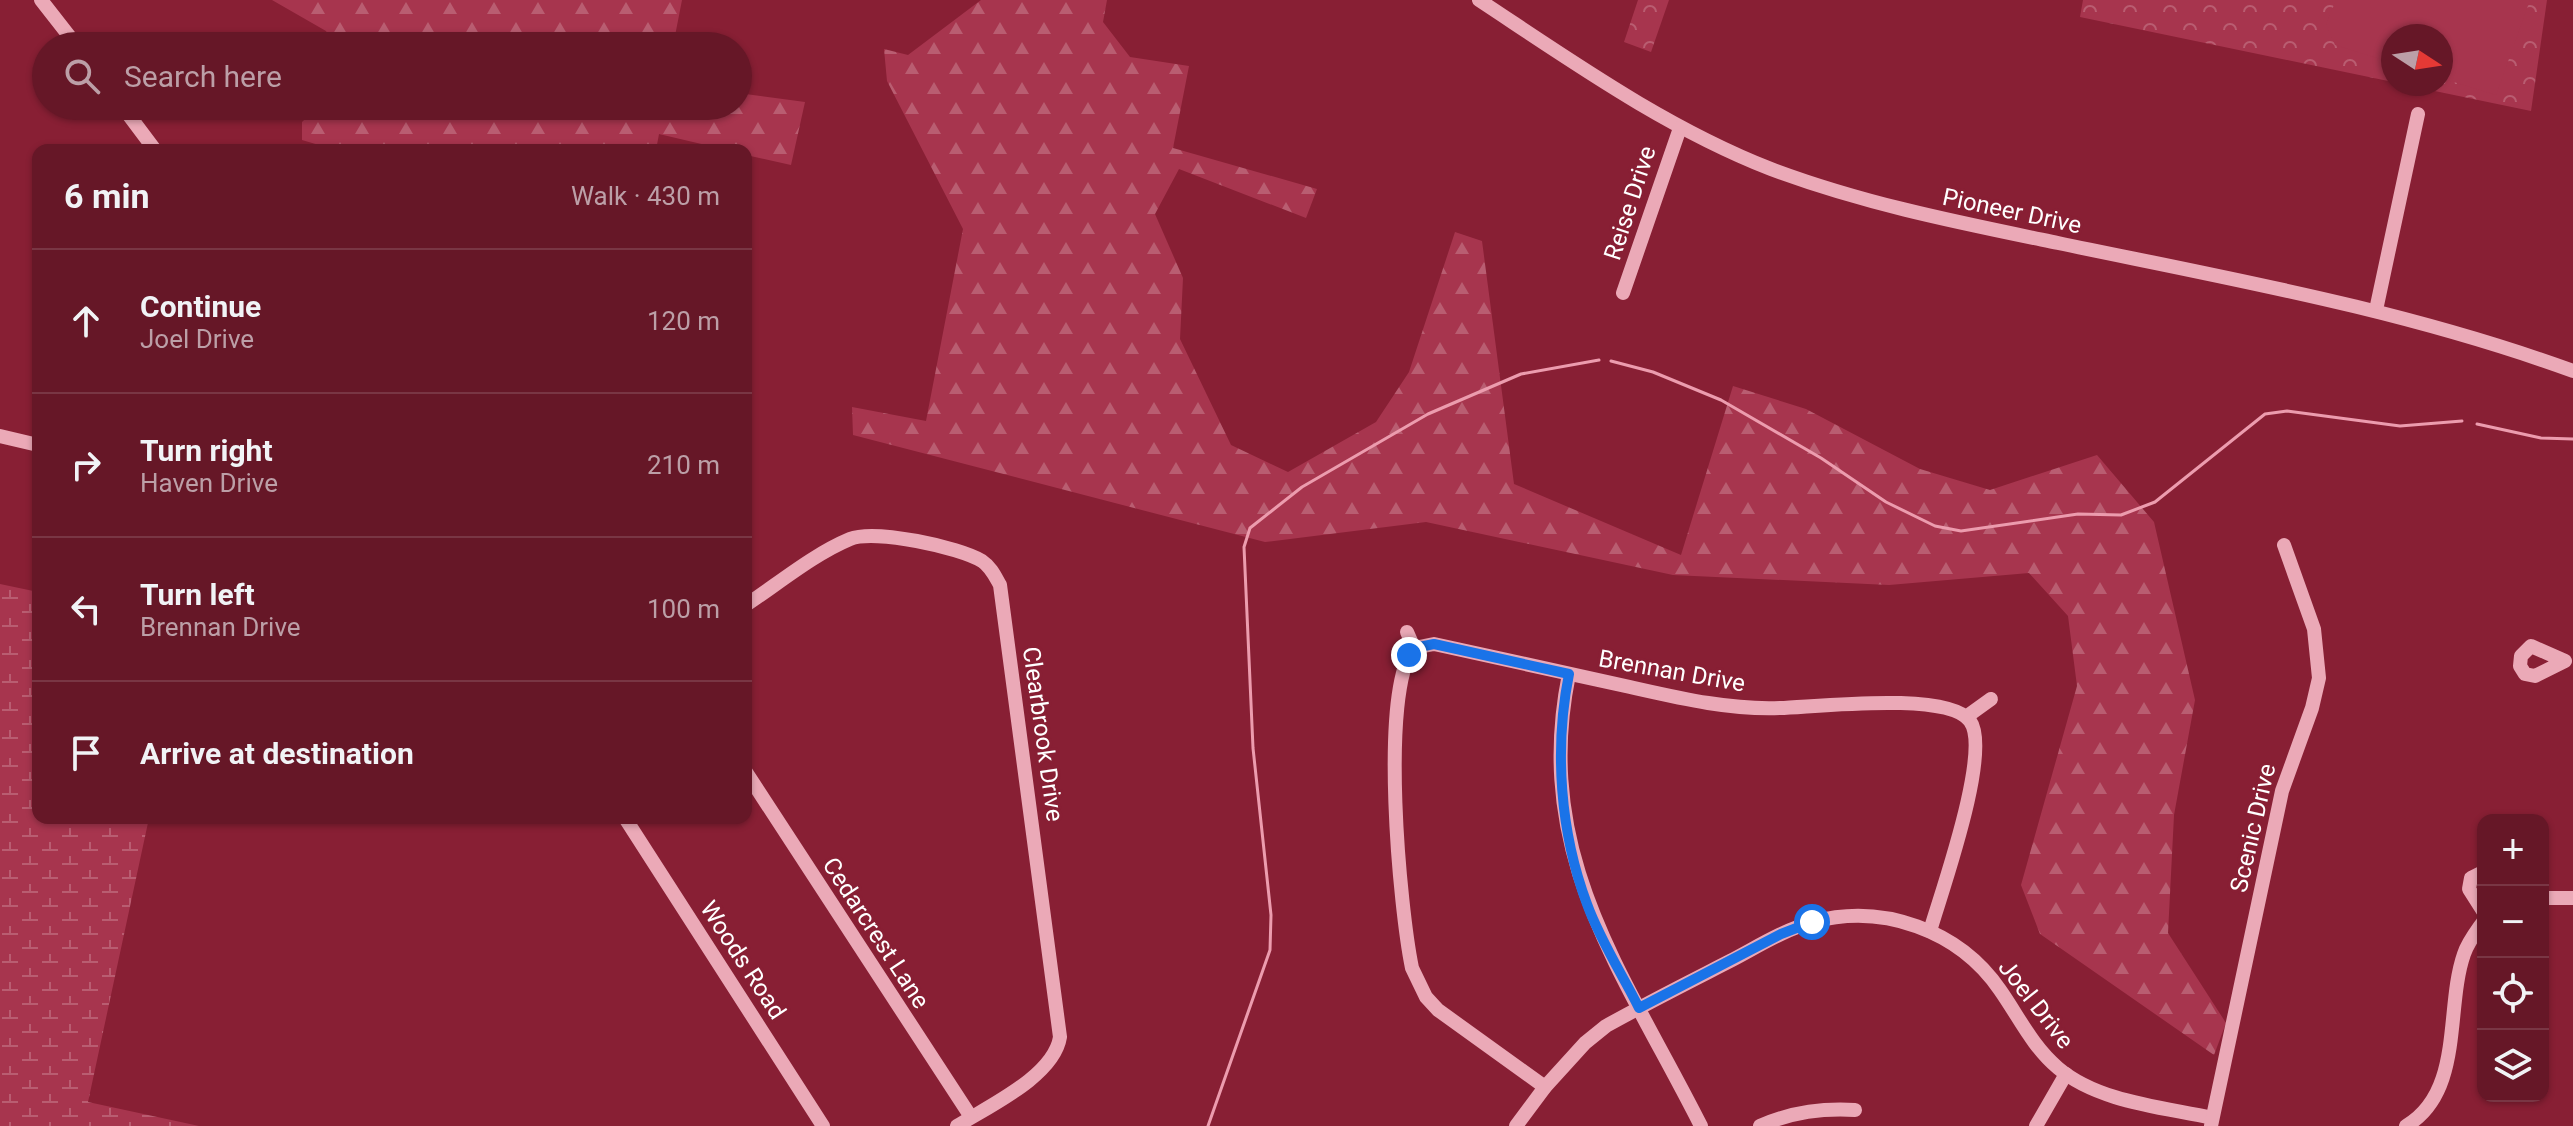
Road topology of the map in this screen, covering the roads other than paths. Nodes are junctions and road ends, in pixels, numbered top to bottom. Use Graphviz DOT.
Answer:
graph roads {
  1 [pos="41,0"];
  2 [pos="1479,0"];
  3 [pos="66,32"];
  4 [pos="2418,114"];
  5 [pos="132,120"];
  6 [pos="1680,128"];
  7 [pos="150,144"];
  8 [pos="1623,293"];
  9 [pos="2376,310"];
  10 [pos="2573,371"];
  11 [pos="0,436"];
  12 [pos="32,444"];
  13 [pos="2284,545"];
  14 [pos="752,599"];
  15 [pos="1407,632"];
  16 [pos="1414,648"];
  17 [pos="1569,674"];
  18 [pos="1991,699"];
  19 [pos="1966,717"];
  20 [pos="752,781"];
  21 [pos="629,824"];
  22 [pos="2477,874"];
  23 [pos="2549,898"];
  24 [pos="2573,898"];
  25 [pos="2477,903"];
  26 [pos="1930,931"];
  27 [pos="2477,932"];
  28 [pos="1639,1008"];
  29 [pos="2066,1074"];
  30 [pos="1545,1087"];
  31 [pos="1855,1110"];
  32 [pos="971,1117"];
  33 [pos="2212,1122"];
  34 [pos="2413,1124"];
  35 [pos="823,1126"];
  36 [pos="957,1126"];
  37 [pos="1516,1126"];
  38 [pos="1701,1126"];
  39 [pos="1760,1126"];
  40 [pos="2036,1126"];
  1 -- 3 [label="street"];
  2 -- 6 [label="street, Pioneer Drive"];
  4 -- 9 [label="street"];
  5 -- 7 [label="street"];
  6 -- 8 [label="street, Reise Drive"];
  6 -- 9 [label="street, Pioneer Drive"];
  9 -- 10 [label="street, Pioneer Drive"];
  11 -- 12 [label="street"];
  13 -- 33 [label="street, Scenic Drive"];
  14 -- 32 [label="street, Clearbrook Drive"];
  15 -- 16 [label="street"];
  16 -- 17 [label="street, Brennan Drive"];
  16 -- 30 [label="street"];
  17 -- 19 [label="street, Brennan Drive"];
  17 -- 28 [label="street"];
  18 -- 19 [label="street"];
  19 -- 26 [label="street"];
  20 -- 32 [label="street, Cedarcrest Lane"];
  21 -- 35 [label="street, Woods Road"];
  22 -- 25 [label="street"];
  23 -- 24 [label="street"];
  26 -- 28 [label="street, Joel Drive"];
  26 -- 29 [label="street, Joel Drive"];
  27 -- 34 [label="street"];
  28 -- 30 [label="street, Joel Drive"];
  28 -- 38 [label="street"];
  29 -- 33 [label="street, Joel Drive"];
  29 -- 40 [label="street"];
  30 -- 37 [label="street, Joel Drive"];
  31 -- 39 [label="street"];
  32 -- 36 [label="street, Clearbrook Drive"];
}
